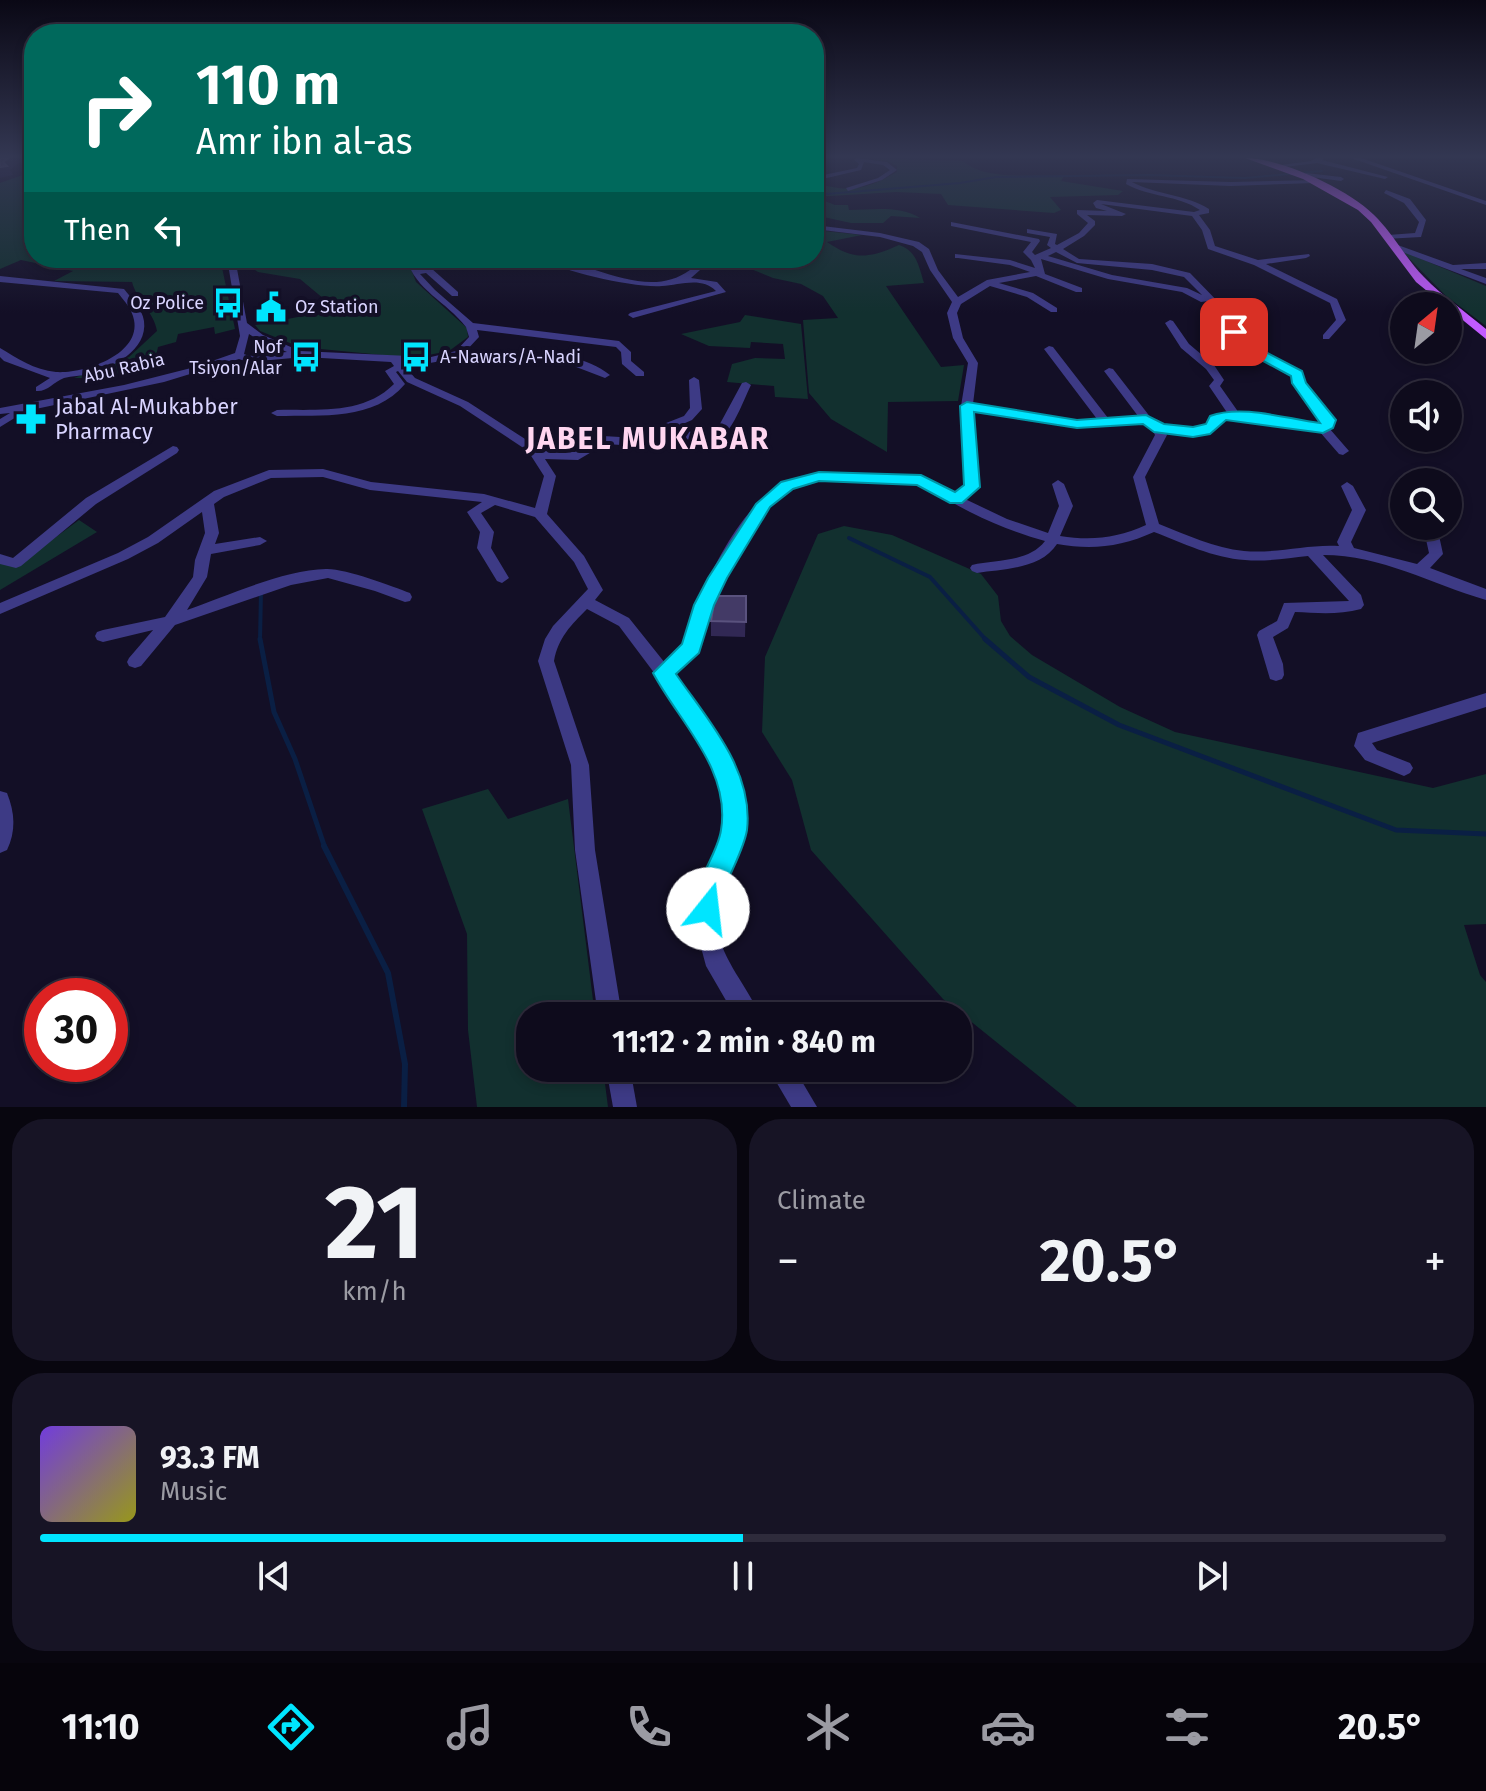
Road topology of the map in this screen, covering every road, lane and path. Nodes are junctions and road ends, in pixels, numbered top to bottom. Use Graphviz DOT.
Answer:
graph roads {
  1 [pos="1110,210"];
  2 [pos="1160,210"];
  3 [pos="1204,210"];
  4 [pos="1363,210"];
  5 [pos="1414,210"];
  6 [pos="1194,214"];
  7 [pos="954,224"];
  8 [pos="824,228"];
  9 [pos="1030,231"];
  10 [pos="1392,242"];
  11 [pos="1056,248"];
  12 [pos="958,256"];
  13 [pos="1306,256"];
  14 [pos="1037,258"];
  15 [pos="1257,263"];
  16 [pos="1433,263"];
  17 [pos="1486,266"];
  18 [pos="233,268"];
  19 [pos="413,268"];
  20 [pos="575,268"];
  21 [pos="695,268"];
  22 [pos="414,272"];
  23 [pos="1039,274"];
  24 [pos="0,279"];
  25 [pos="684,279"];
  26 [pos="1486,281"];
  27 [pos="990,282"];
  28 [pos="1079,290"];
  29 [pos="455,294"];
  30 [pos="1213,301"];
  31 [pos="957,302"];
  32 [pos="1054,310"];
  33 [pos="633,315"];
  34 [pos="1170,323"];
  35 [pos="243,324"];
  36 [pos="471,326"];
  37 [pos="1486,335"];
  38 [pos="1326,337"];
  39 [pos="274,343"];
  40 [pos="1049,349"];
  41 [pos="0,351"];
  42 [pos="240,352"];
  43 [pos="304,354"];
  44 [pos="266,356"];
  45 [pos="453,356"];
  46 [pos="254,359"];
  47 [pos="398,364"];
  48 [pos="208,367"];
  49 [pos="1109,371"];
  50 [pos="640,374"];
  51 [pos="605,375"];
  52 [pos="60,376"];
  53 [pos="694,380"];
  54 [pos="746,385"];
  55 [pos="40,389"];
  56 [pos="967,406"];
  57 [pos="25,408"];
  58 [pos="0,411"];
  59 [pos="277,413"];
  60 [pos="1235,416"];
  61 [pos="1146,419"];
  62 [pos="1106,423"];
  63 [pos="0,424"];
  64 [pos="665,427"];
  65 [pos="1323,428"];
  66 [pos="1160,429"];
  67 [pos="173,450"];
  68 [pos="1343,451"];
  69 [pos="537,455"];
  70 [pos="1058,484"];
  71 [pos="1347,486"];
  72 [pos="956,500"];
  73 [pos="493,501"];
  74 [pos="207,502"];
  75 [pos="540,514"];
  76 [pos="1153,527"];
  77 [pos="1052,538"];
  78 [pos="1433,540"];
  79 [pos="260,541"];
  80 [pos="206,550"];
  81 [pos="1311,550"];
  82 [pos="1350,552"];
  83 [pos="0,559"];
  84 [pos="977,568"];
  85 [pos="1420,569"];
  86 [pos="502,578"];
  87 [pos="1486,595"];
  88 [pos="405,597"];
  89 [pos="586,602"];
  90 [pos="0,609"];
  91 [pos="170,621"];
  92 [pos="103,636"];
  93 [pos="135,662"];
  94 [pos="664,673"];
  95 [pos="1276,675"];
  96 [pos="1486,700"];
  97 [pos="1404,768"];
  98 [pos="0,799"];
  99 [pos="0,844"];
  100 [pos="608,1002"];
  101 [pos="740,1002"];
  102 [pos="621,1082"];
  103 [pos="789,1082"];
  104 [pos="625,1107"];
  105 [pos="805,1107"];
  1 -- 11 [label="street"];
  2 -- 6 [label="street"];
  3 -- 6 [label="street"];
  4 -- 10 [label="main road"];
  5 -- 10 [label="street"];
  6 -- 15 [label="street"];
  7 -- 14 [label="street"];
  8 -- 31 [label="street"];
  9 -- 11 [label="street"];
  10 -- 16 [label="street"];
  10 -- 37 [label="main road"];
  11 -- 14 [label="street"];
  11 -- 30 [label="street"];
  12 -- 23 [label="street"];
  13 -- 15 [label="street"];
  14 -- 23 [label="street"];
  14 -- 30 [label="street"];
  15 -- 38 [label="street"];
  16 -- 17 [label="street"];
  16 -- 26 [label="street"];
  18 -- 35 [label="street"];
  19 -- 22 [label="street"];
  20 -- 25 [label="street"];
  21 -- 25 [label="street"];
  22 -- 29 [label="street"];
  22 -- 36 [label="street"];
  23 -- 27 [label="street"];
  23 -- 28 [label="street"];
  24 -- 52 [label="street"];
  25 -- 33 [label="street"];
  27 -- 31 [label="street"];
  27 -- 32 [label="street"];
  30 -- 65 [label="street"];
  31 -- 56 [label="street"];
  34 -- 60 [label="street"];
  35 -- 39 [label="street"];
  35 -- 42 [label="street"];
  36 -- 45 [label="street"];
  36 -- 50 [label="street"];
  39 -- 42 [label="street, Abu Rabia"];
  39 -- 43 [label="street"];
  39 -- 44 [label="street"];
  40 -- 62 [label="street"];
  41 -- 52 [label="street"];
  42 -- 46 [label="street"];
  42 -- 48 [label="street, Abu Rabia"];
  43 -- 44 [label="street"];
  43 -- 47 [label="street"];
  44 -- 46 [label="street, Abu Rabia"];
  45 -- 47 [label="street"];
  45 -- 51 [label="street"];
  46 -- 48 [label="street, Abu Rabia"];
  47 -- 59 [label="street"];
  47 -- 69 [label="street"];
  48 -- 57 [label="street, Abu Rabia"];
  49 -- 61 [label="street"];
  52 -- 55 [label="street"];
  53 -- 64 [label="street"];
  54 -- 64 [label="street"];
  56 -- 62 [label="street"];
  56 -- 72 [label="street"];
  57 -- 58 [label="street, Abu Rabia"];
  57 -- 63 [label="street"];
  60 -- 65 [label="street"];
  60 -- 66 [label="street"];
  61 -- 62 [label="street"];
  61 -- 66 [label="street"];
  64 -- 69 [label="street"];
  65 -- 68 [label="street"];
  66 -- 76 [label="street"];
  67 -- 83 [label="street"];
  69 -- 75 [label="street"];
  70 -- 77 [label="street"];
  71 -- 82 [label="street"];
  72 -- 77 [label="street"];
  72 -- 94 [label="street"];
  73 -- 74 [label="street"];
  73 -- 75 [label="street"];
  73 -- 86 [label="street"];
  74 -- 80 [label="street"];
  74 -- 90 [label="street"];
  75 -- 89 [label="street"];
  76 -- 77 [label="street"];
  76 -- 81 [label="street"];
  77 -- 84 [label="street"];
  78 -- 85 [label="street"];
  79 -- 80 [label="street"];
  80 -- 91 [label="street"];
  81 -- 82 [label="street"];
  81 -- 95 [label="street"];
  82 -- 85 [label="street"];
  85 -- 87 [label="street"];
  88 -- 91 [label="street"];
  89 -- 94 [label="street"];
  89 -- 100 [label="street"];
  91 -- 92 [label="street"];
  91 -- 93 [label="street"];
  94 -- 101 [label="street"];
  96 -- 97 [label="street"];
  98 -- 99 [label="street"];
  102 -- 104 [label="street"];
  103 -- 105 [label="street"];
}
